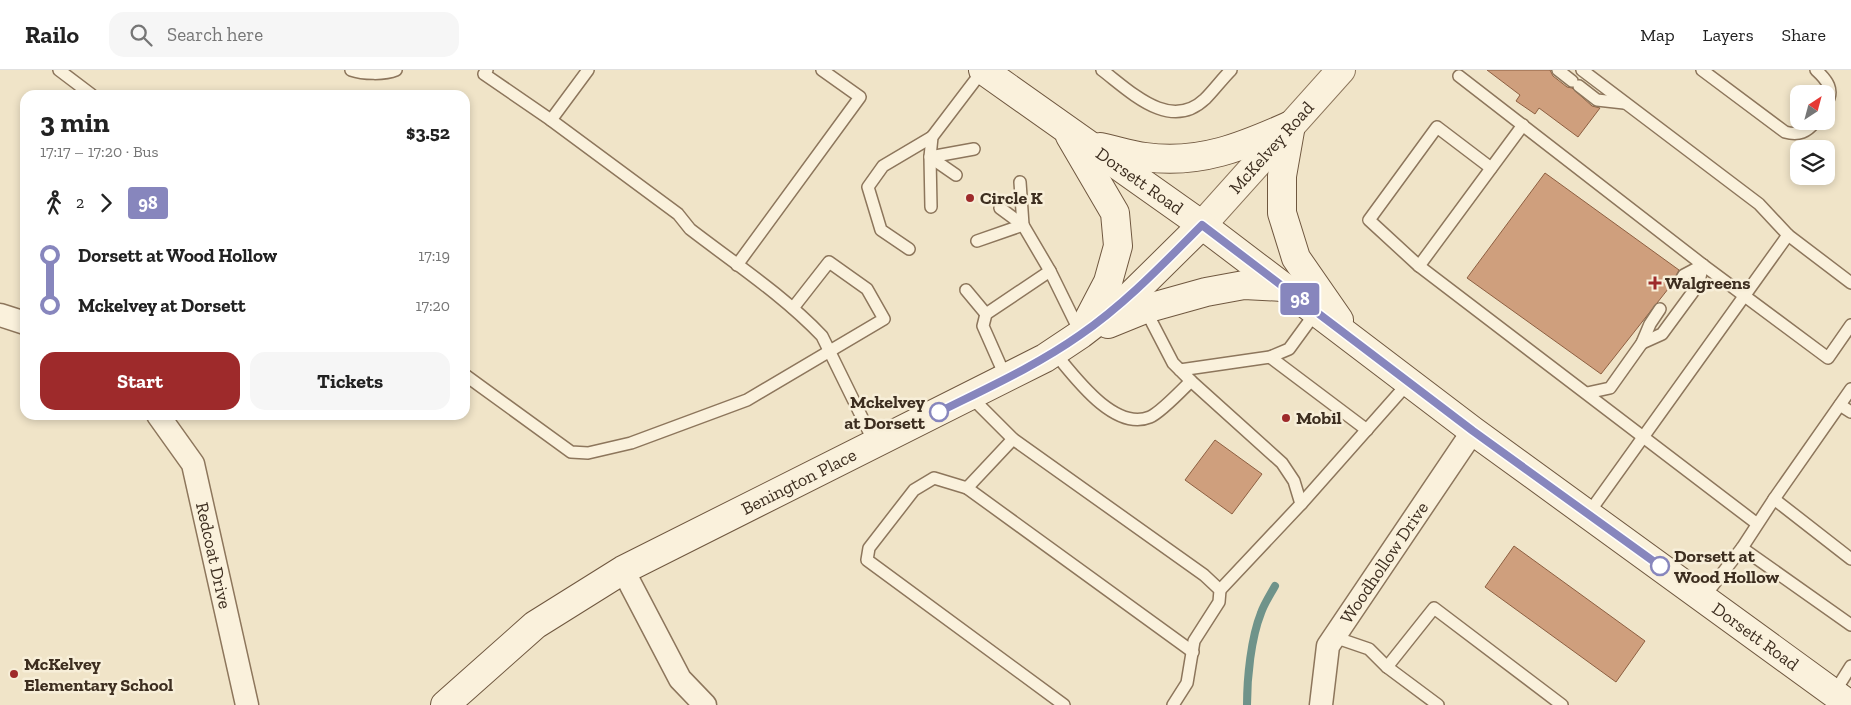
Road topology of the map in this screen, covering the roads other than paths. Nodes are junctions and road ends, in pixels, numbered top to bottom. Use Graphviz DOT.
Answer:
graph roads {
  1 [pos="59,70"];
  2 [pos="351,70"];
  3 [pos="588,70"];
  4 [pos="822,70"];
  5 [pos="983,70"];
  6 [pos="1102,70"];
  7 [pos="1231,70"];
  8 [pos="1341,70"];
  9 [pos="1558,70"];
  10 [pos="1582,70"];
  11 [pos="1702,70"];
  12 [pos="1816,70"];
  13 [pos="393,71"];
  14 [pos="483,71"];
  15 [pos="1458,72"];
  16 [pos="1829,85"];
  17 [pos="85,90"];
  18 [pos="1626,103"];
  19 [pos="551,120"];
  20 [pos="1292,125"];
  21 [pos="1523,125"];
  22 [pos="1066,129"];
  23 [pos="1808,130"];
  24 [pos="932,137"];
  25 [pos="1088,144"];
  26 [pos="974,149"];
  27 [pos="930,157"];
  28 [pos="1491,168"];
  29 [pos="956,175"];
  30 [pos="1020,182"];
  31 [pos="932,207"];
  32 [pos="1000,208"];
  33 [pos="1024,225"];
  34 [pos="1202,225"];
  35 [pos="1788,235"];
  36 [pos="977,241"];
  37 [pos="909,249"];
  38 [pos="737,265"];
  39 [pos="1703,265"];
  40 [pos="1419,266"];
  41 [pos="1050,271"];
  42 [pos="1679,283"];
  43 [pos="1851,283"];
  44 [pos="1283,287"];
  45 [pos="966,290"];
  46 [pos="1745,296"];
  47 [pos="793,308"];
  48 [pos="1145,309"];
  49 [pos="1660,309"];
  50 [pos="1316,312"];
  51 [pos="986,314"];
  52 [pos="0,315"];
  53 [pos="20,321"];
  54 [pos="1851,325"];
  55 [pos="1081,334"];
  56 [pos="1353,340"];
  57 [pos="1642,343"];
  58 [pos="830,351"];
  59 [pos="1054,352"];
  60 [pos="1270,357"];
  61 [pos="1180,370"];
  62 [pos="1006,378"];
  63 [pos="470,379"];
  64 [pos="1191,381"];
  65 [pos="1409,382"];
  66 [pos="1851,389"];
  67 [pos="1587,393"];
  68 [pos="970,396"];
  69 [pos="1840,405"];
  70 [pos="1851,412"];
  71 [pos="162,420"];
  72 [pos="1366,430"];
  73 [pos="1473,431"];
  74 [pos="1642,438"];
  75 [pos="1013,439"];
  76 [pos="875,444"];
  77 [pos="968,488"];
  78 [pos="1774,499"];
  79 [pos="1301,504"];
  80 [pos="1588,514"];
  81 [pos="1756,524"];
  82 [pos="1742,548"];
  83 [pos="1851,559"];
  84 [pos="623,570"];
  85 [pos="1220,590"];
  86 [pos="1703,598"];
  87 [pos="1851,625"];
  88 [pos="1334,637"];
  89 [pos="1193,652"];
  90 [pos="1851,666"];
  91 [pos="1387,667"];
  92 [pos="1842,699"];
  93 [pos="247,705"];
  94 [pos="446,705"];
  95 [pos="705,705"];
  96 [pos="1064,705"];
  97 [pos="1173,705"];
  98 [pos="1321,705"];
  99 [pos="1438,705"];
  100 [pos="1562,705"];
  1 -- 17 [label="lane"];
  2 -- 13 [label="lane"];
  3 -- 19 [label="lane"];
  4 -- 38 [label="lane"];
  5 -- 22 [label="main road, Dorsett Road"];
  5 -- 24 [label="lane"];
  6 -- 7 [label="lane"];
  8 -- 20 [label="main road, McKelvey Road"];
  9 -- 18 [label="lane"];
  10 -- 18 [label="lane"];
  11 -- 23 [label="lane"];
  12 -- 16 [label="lane"];
  14 -- 19 [label="lane"];
  15 -- 21 [label="lane"];
  18 -- 35 [label="lane"];
  19 -- 38 [label="lane"];
  20 -- 25 [label="main road"];
  20 -- 34 [label="main road, McKelvey Road"];
  20 -- 56 [label="main road"];
  21 -- 28 [label="lane"];
  21 -- 39 [label="lane"];
  22 -- 25 [label="main road, Dorsett Road"];
  22 -- 55 [label="main road"];
  24 -- 27 [label="lane"];
  24 -- 37 [label="lane"];
  25 -- 34 [label="main road, Dorsett Road"];
  26 -- 27 [label="lane"];
  27 -- 29 [label="lane"];
  27 -- 31 [label="lane"];
  28 -- 40 [label="lane"];
  28 -- 40 [label="lane"];
  30 -- 33 [label="lane"];
  32 -- 33 [label="lane"];
  33 -- 36 [label="lane"];
  33 -- 41 [label="lane"];
  34 -- 44 [label="main road, Dorsett Road"];
  34 -- 55 [label="main road, Benington Place"];
  35 -- 43 [label="lane"];
  35 -- 46 [label="lane"];
  38 -- 47 [label="lane"];
  39 -- 42 [label="lane"];
  39 -- 46 [label="lane"];
  39 -- 57 [label="lane"];
  40 -- 67 [label="lane"];
  41 -- 51 [label="lane"];
  41 -- 55 [label="lane"];
  44 -- 48 [label="main road"];
  44 -- 50 [label="main road, Dorsett Road"];
  45 -- 51 [label="lane"];
  46 -- 54 [label="lane"];
  46 -- 74 [label="lane"];
  47 -- 58 [label="lane"];
  47 -- 58 [label="lane"];
  48 -- 55 [label="main road"];
  48 -- 61 [label="lane"];
  49 -- 57 [label="lane"];
  50 -- 56 [label="main road, Dorsett Road"];
  50 -- 60 [label="lane"];
  51 -- 62 [label="lane"];
  52 -- 53 [label="street"];
  55 -- 59 [label="main road, Benington Place"];
  56 -- 65 [label="main road, Dorsett Road"];
  57 -- 67 [label="lane"];
  58 -- 63 [label="lane"];
  58 -- 76 [label="lane"];
  59 -- 62 [label="main road, Benington Place"];
  59 -- 64 [label="lane"];
  60 -- 61 [label="lane"];
  60 -- 72 [label="lane"];
  61 -- 64 [label="lane"];
  62 -- 68 [label="main road, Benington Place"];
  64 -- 79 [label="lane"];
  65 -- 72 [label="lane"];
  65 -- 73 [label="main road, Dorsett Road"];
  66 -- 69 [label="lane"];
  67 -- 74 [label="lane"];
  68 -- 75 [label="lane"];
  68 -- 76 [label="main road, Benington Place"];
  69 -- 70 [label="lane"];
  69 -- 78 [label="lane"];
  71 -- 93 [label="street, Redcoat Drive"];
  72 -- 79 [label="lane"];
  73 -- 80 [label="main road, Dorsett Road"];
  73 -- 88 [label="street, Woodhollow Drive"];
  74 -- 80 [label="lane"];
  74 -- 81 [label="lane"];
  75 -- 77 [label="lane"];
  75 -- 85 [label="lane"];
  76 -- 84 [label="main road, Benington Place"];
  77 -- 89 [label="lane"];
  77 -- 96 [label="lane"];
  78 -- 81 [label="lane"];
  78 -- 83 [label="lane"];
  79 -- 85 [label="lane"];
  80 -- 86 [label="main road, Dorsett Road"];
  81 -- 82 [label="lane"];
  82 -- 86 [label="lane"];
  82 -- 87 [label="lane"];
  84 -- 94 [label="main road, Benington Place"];
  84 -- 95 [label="street"];
  85 -- 89 [label="lane"];
  86 -- 92 [label="main road, Dorsett Road"];
  88 -- 91 [label="lane"];
  88 -- 98 [label="street, Woodhollow Drive"];
  89 -- 97 [label="lane"];
  90 -- 92 [label="lane"];
  91 -- 99 [label="lane"];
  91 -- 100 [label="lane"];
}
